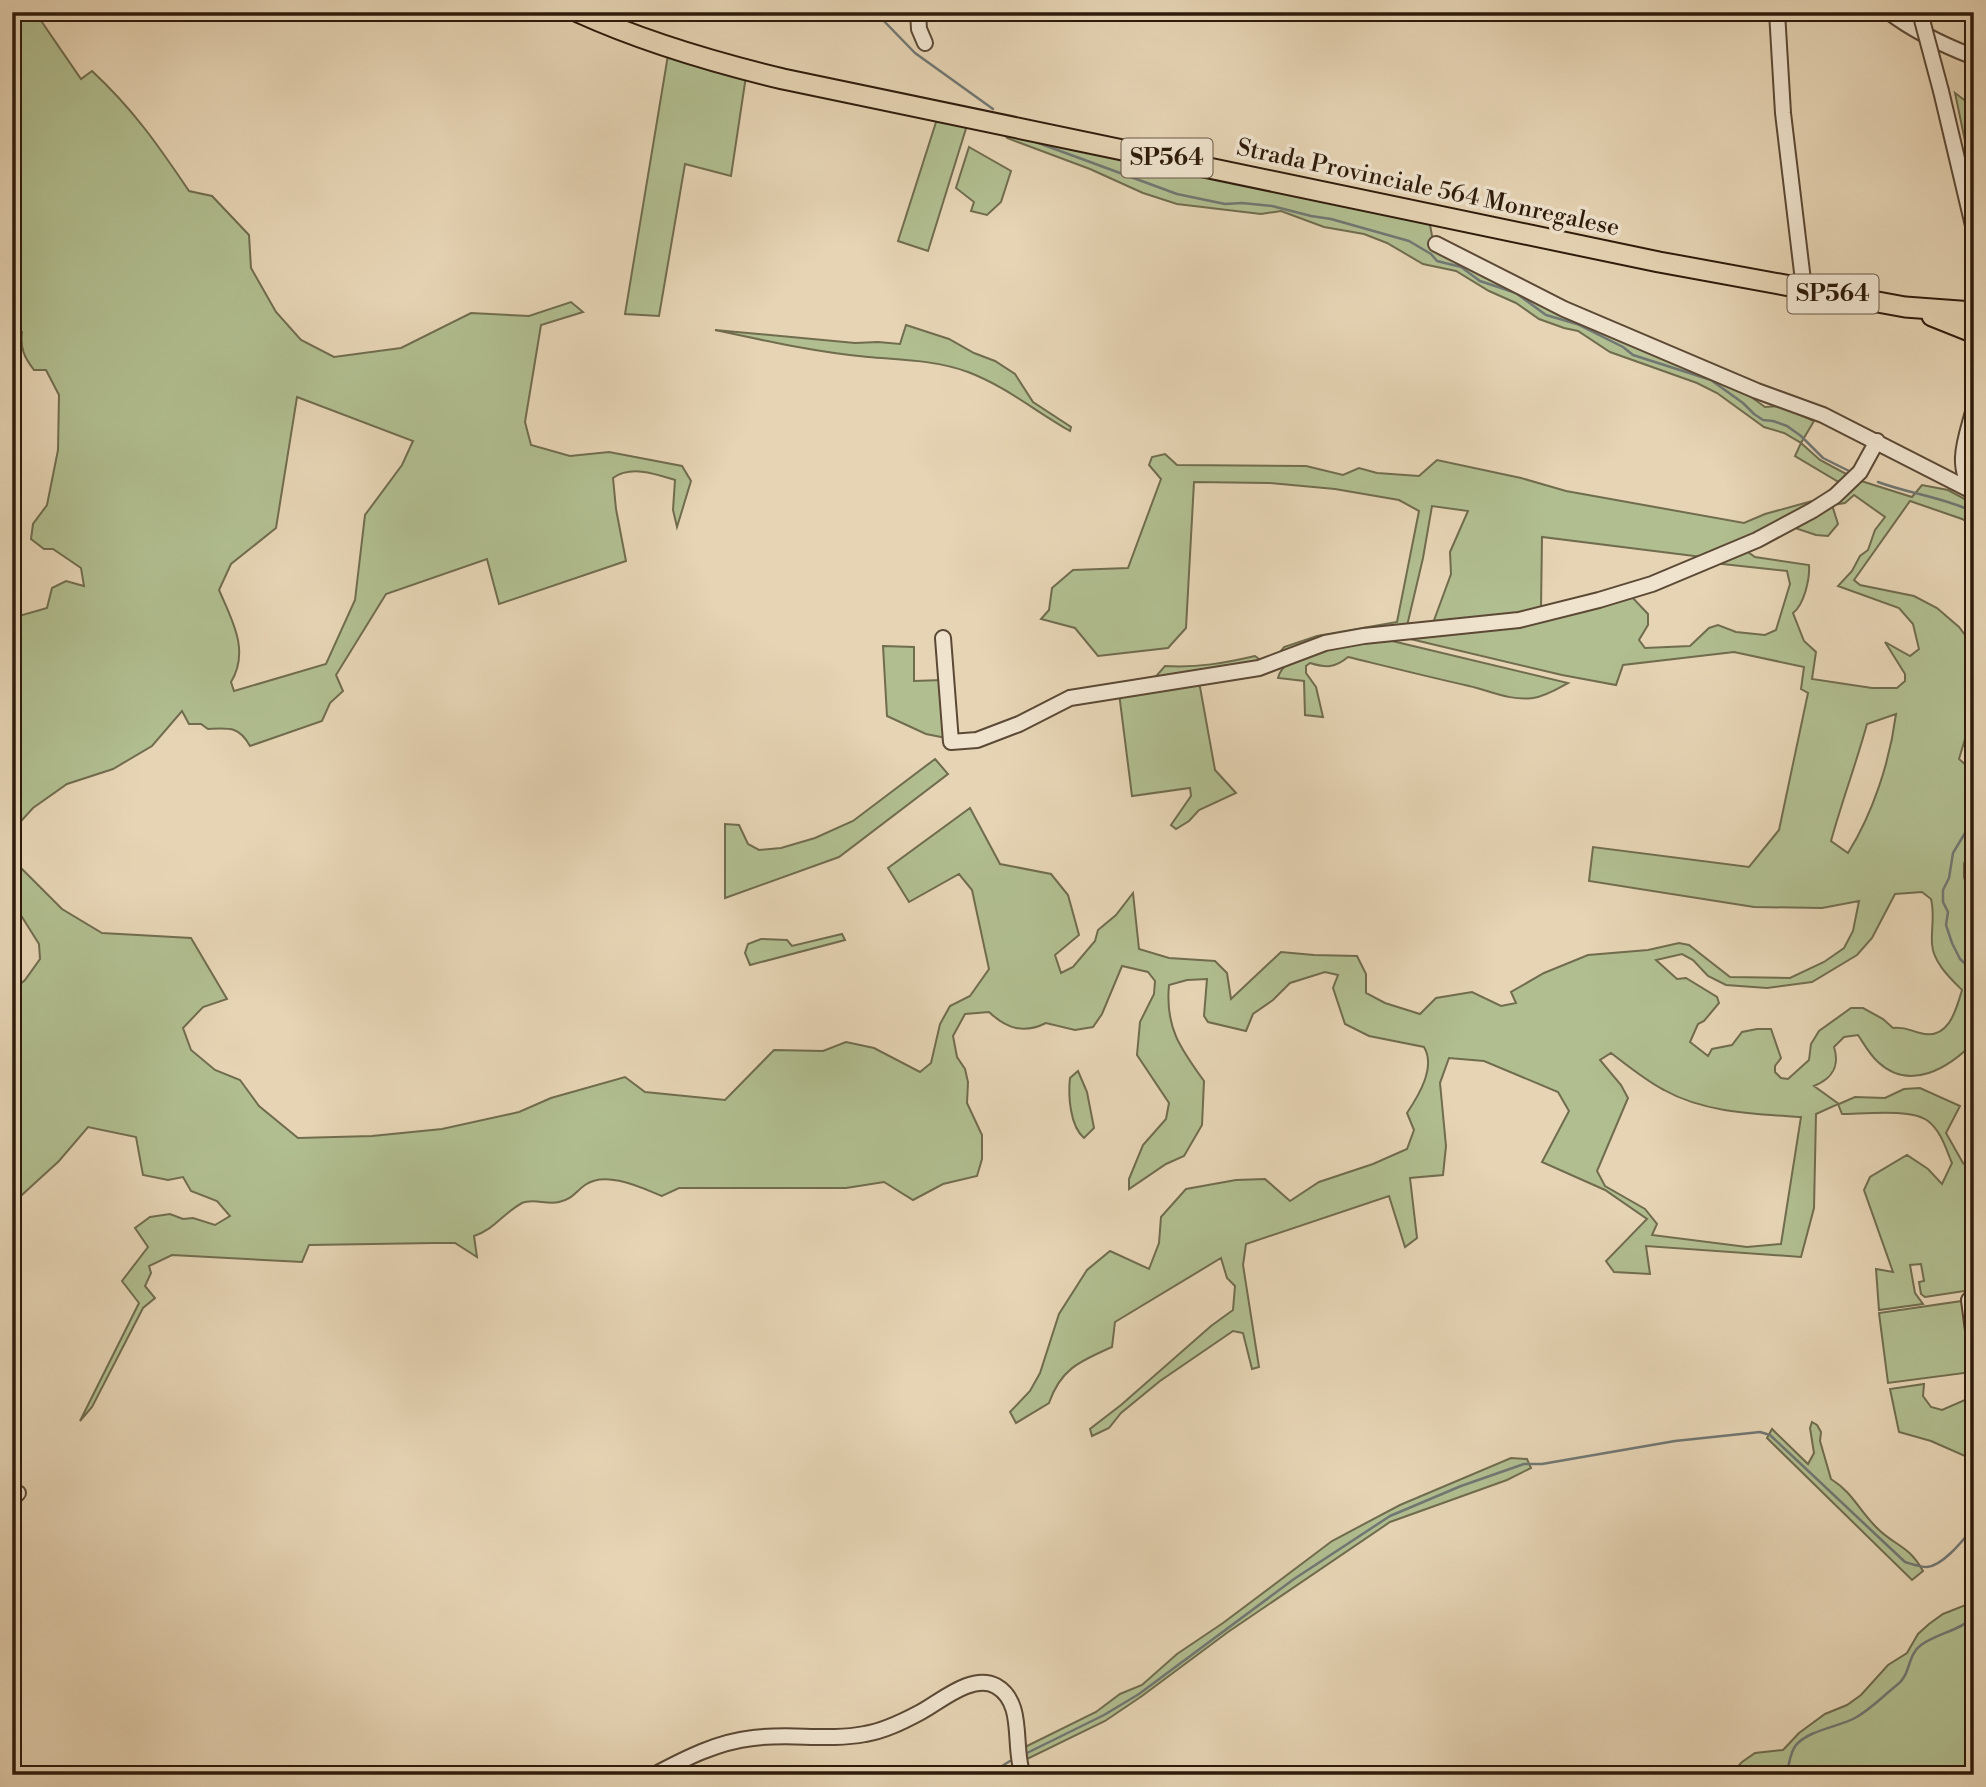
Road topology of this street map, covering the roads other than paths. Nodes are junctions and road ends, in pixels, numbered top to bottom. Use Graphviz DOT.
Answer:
graph roads {
  1 [pos="578,12"];
  2 [pos="918,12"];
  3 [pos="1777,12"];
  4 [pos="1889,12"];
  5 [pos="1921,16"];
  6 [pos="925,43"];
  7 [pos="1974,57"];
  8 [pos="1974,230"];
  9 [pos="1436,244"];
  10 [pos="1804,289"];
  11 [pos="1905,307"];
  12 [pos="1974,312"];
  13 [pos="1973,334"];
  14 [pos="1974,408"];
  15 [pos="1877,441"];
  16 [pos="1974,492"];
  17 [pos="943,638"];
  18 [pos="1969,1300"];
  19 [pos="1974,1338"];
  20 [pos="654,1775"];
  21 [pos="1023,1775"];
  1 -- 10 [label="main road, Strada Provinciale 564 Monregalese / SP564"];
  2 -- 6 [label="street"];
  3 -- 10 [label="street"];
  4 -- 7 [label="street"];
  5 -- 8 [label="street, bridge"];
  9 -- 15 [label="street"];
  10 -- 11 [label="main road, Strada Provinciale 564 Monregalese / SP564"];
  11 -- 12 [label="main road, Strada Provinciale 564 Monregalese / SP564"];
  11 -- 13 [label="main road, Strada Provinciale 564 Monregalese / SP564"];
  12 -- 13 [label="main road, Strada Provinciale 564 Monregalese / SP564"];
  14 -- 16 [label="street"];
  15 -- 16 [label="street"];
  15 -- 17 [label="street"];
  18 -- 19 [label="street"];
  20 -- 21 [label="street"];
}
